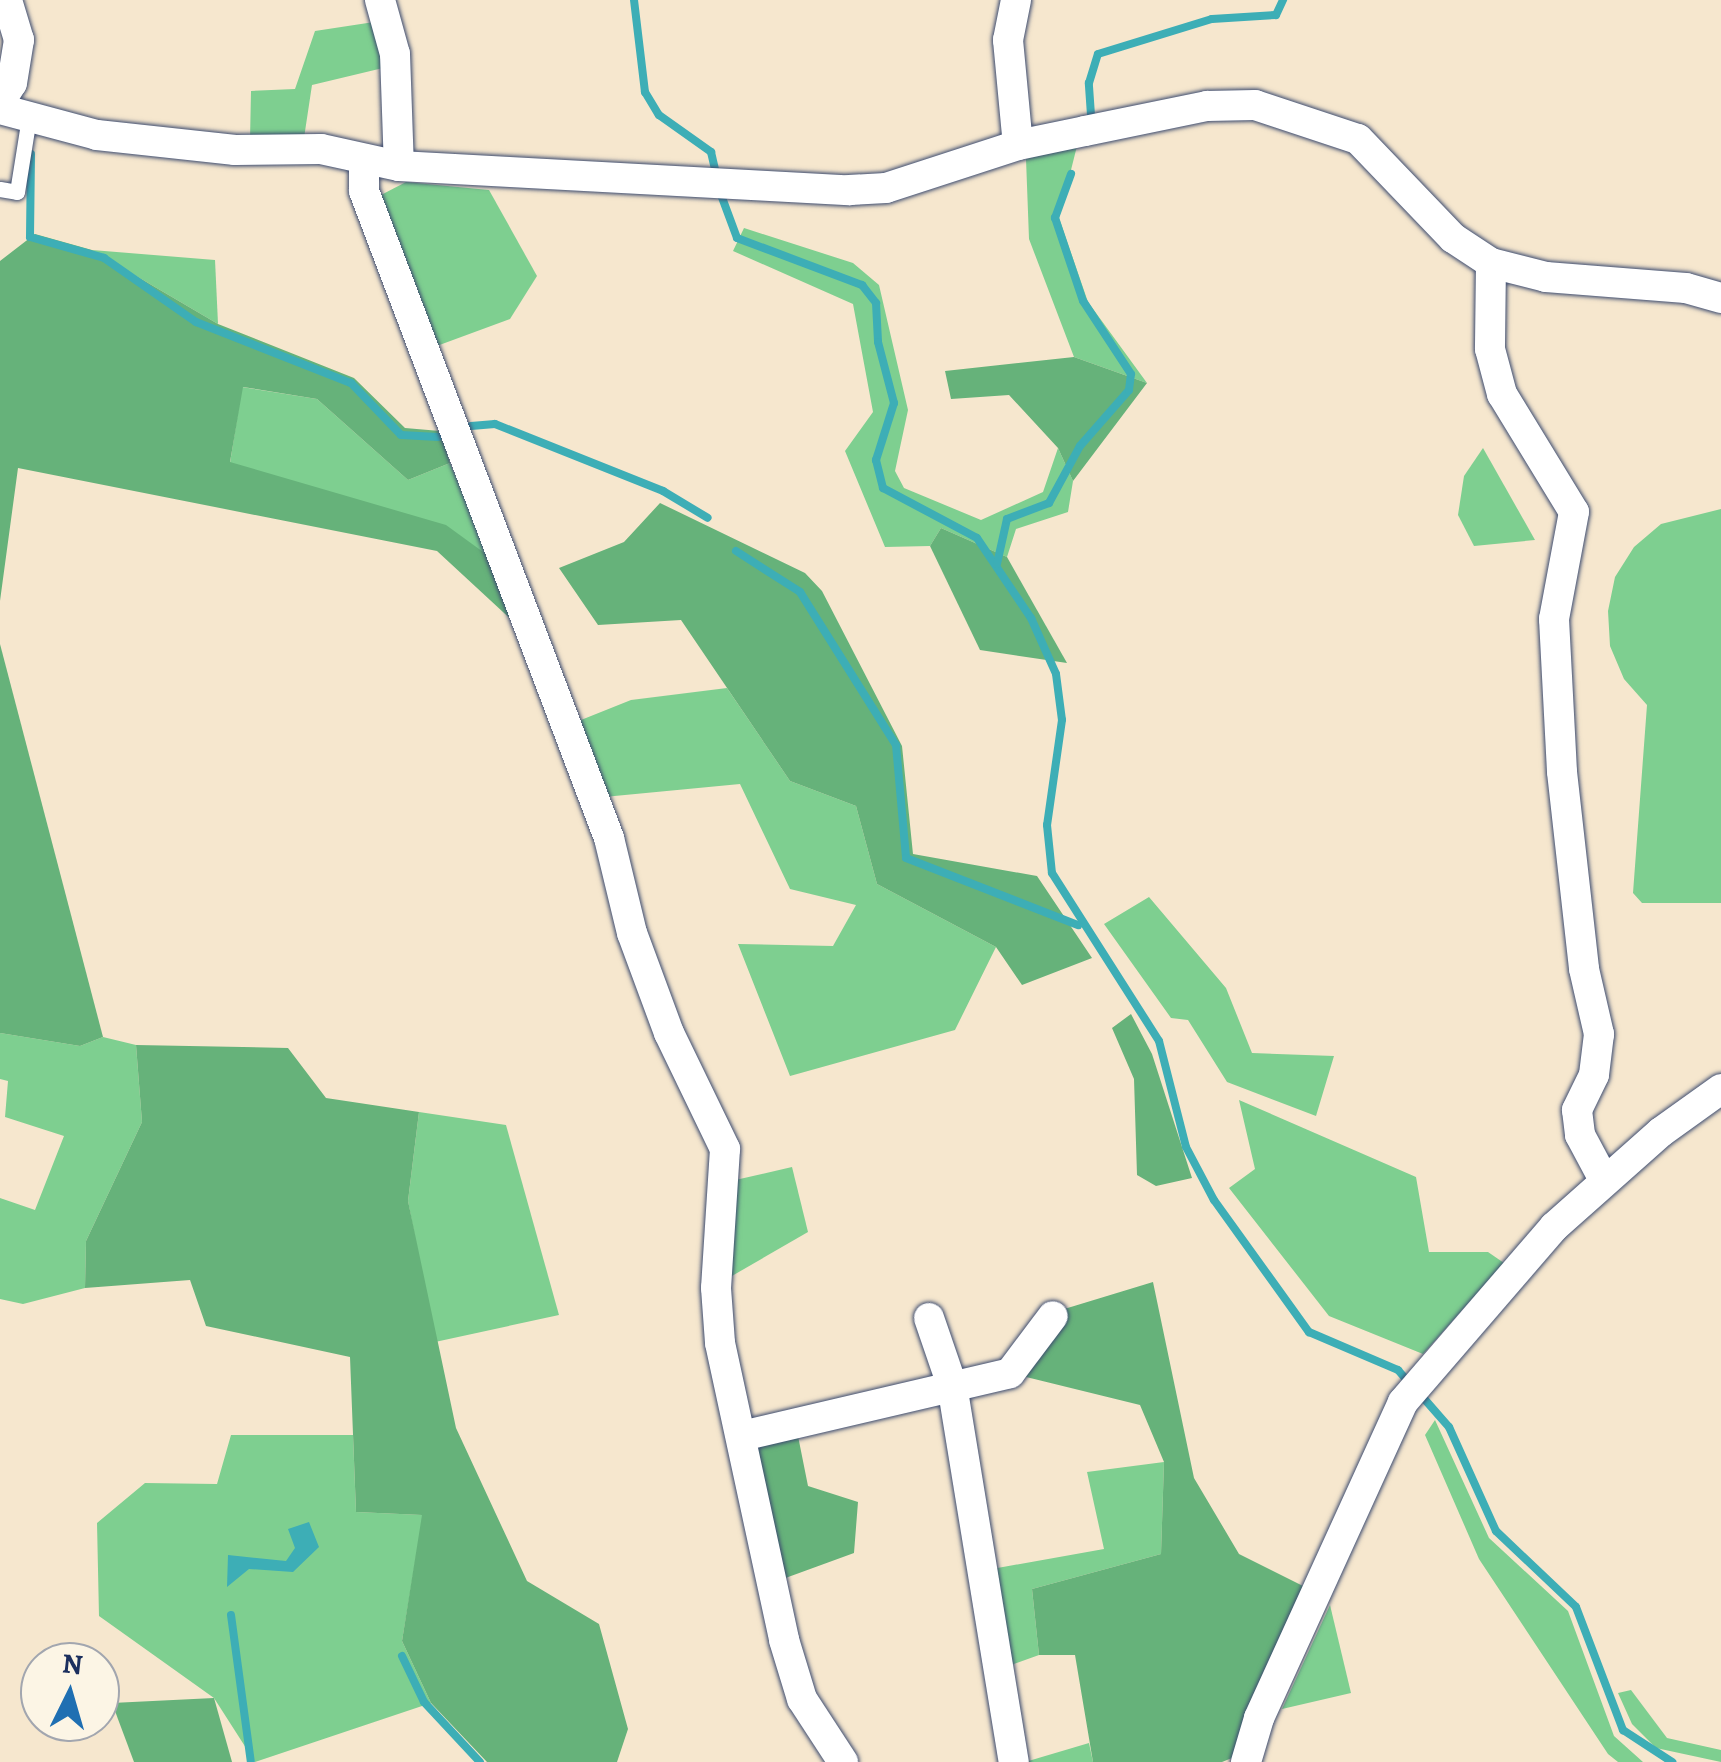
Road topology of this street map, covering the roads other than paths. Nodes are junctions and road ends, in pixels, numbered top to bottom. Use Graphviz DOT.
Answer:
graph roads {
  1 [pos="7,0"];
  2 [pos="380,0"];
  3 [pos="1016,0"];
  4 [pos="10,109"];
  5 [pos="1018,145"];
  6 [pos="364,159"];
  7 [pos="399,166"];
  8 [pos="0,190"];
  9 [pos="1491,263"];
  10 [pos="1721,298"];
  11 [pos="1721,1089"];
  12 [pos="1604,1180"];
  13 [pos="1053,1316"];
  14 [pos="929,1318"];
  15 [pos="952,1385"];
  16 [pos="742,1436"];
  17 [pos="844,1762"];
  18 [pos="1014,1762"];
  19 [pos="1246,1762"];
  1 -- 4 [label="street"];
  2 -- 7 [label="street"];
  3 -- 5 [label="street"];
  4 -- 6 [label="street"];
  4 -- 8 [label="lane"];
  5 -- 7 [label="street"];
  5 -- 9 [label="street"];
  6 -- 7 [label="street"];
  6 -- 16 [label="street"];
  9 -- 10 [label="street"];
  9 -- 12 [label="street"];
  11 -- 12 [label="street"];
  12 -- 19 [label="street"];
  13 -- 15 [label="street"];
  14 -- 15 [label="street"];
  15 -- 16 [label="street"];
  15 -- 18 [label="street"];
  16 -- 17 [label="street"];
}
